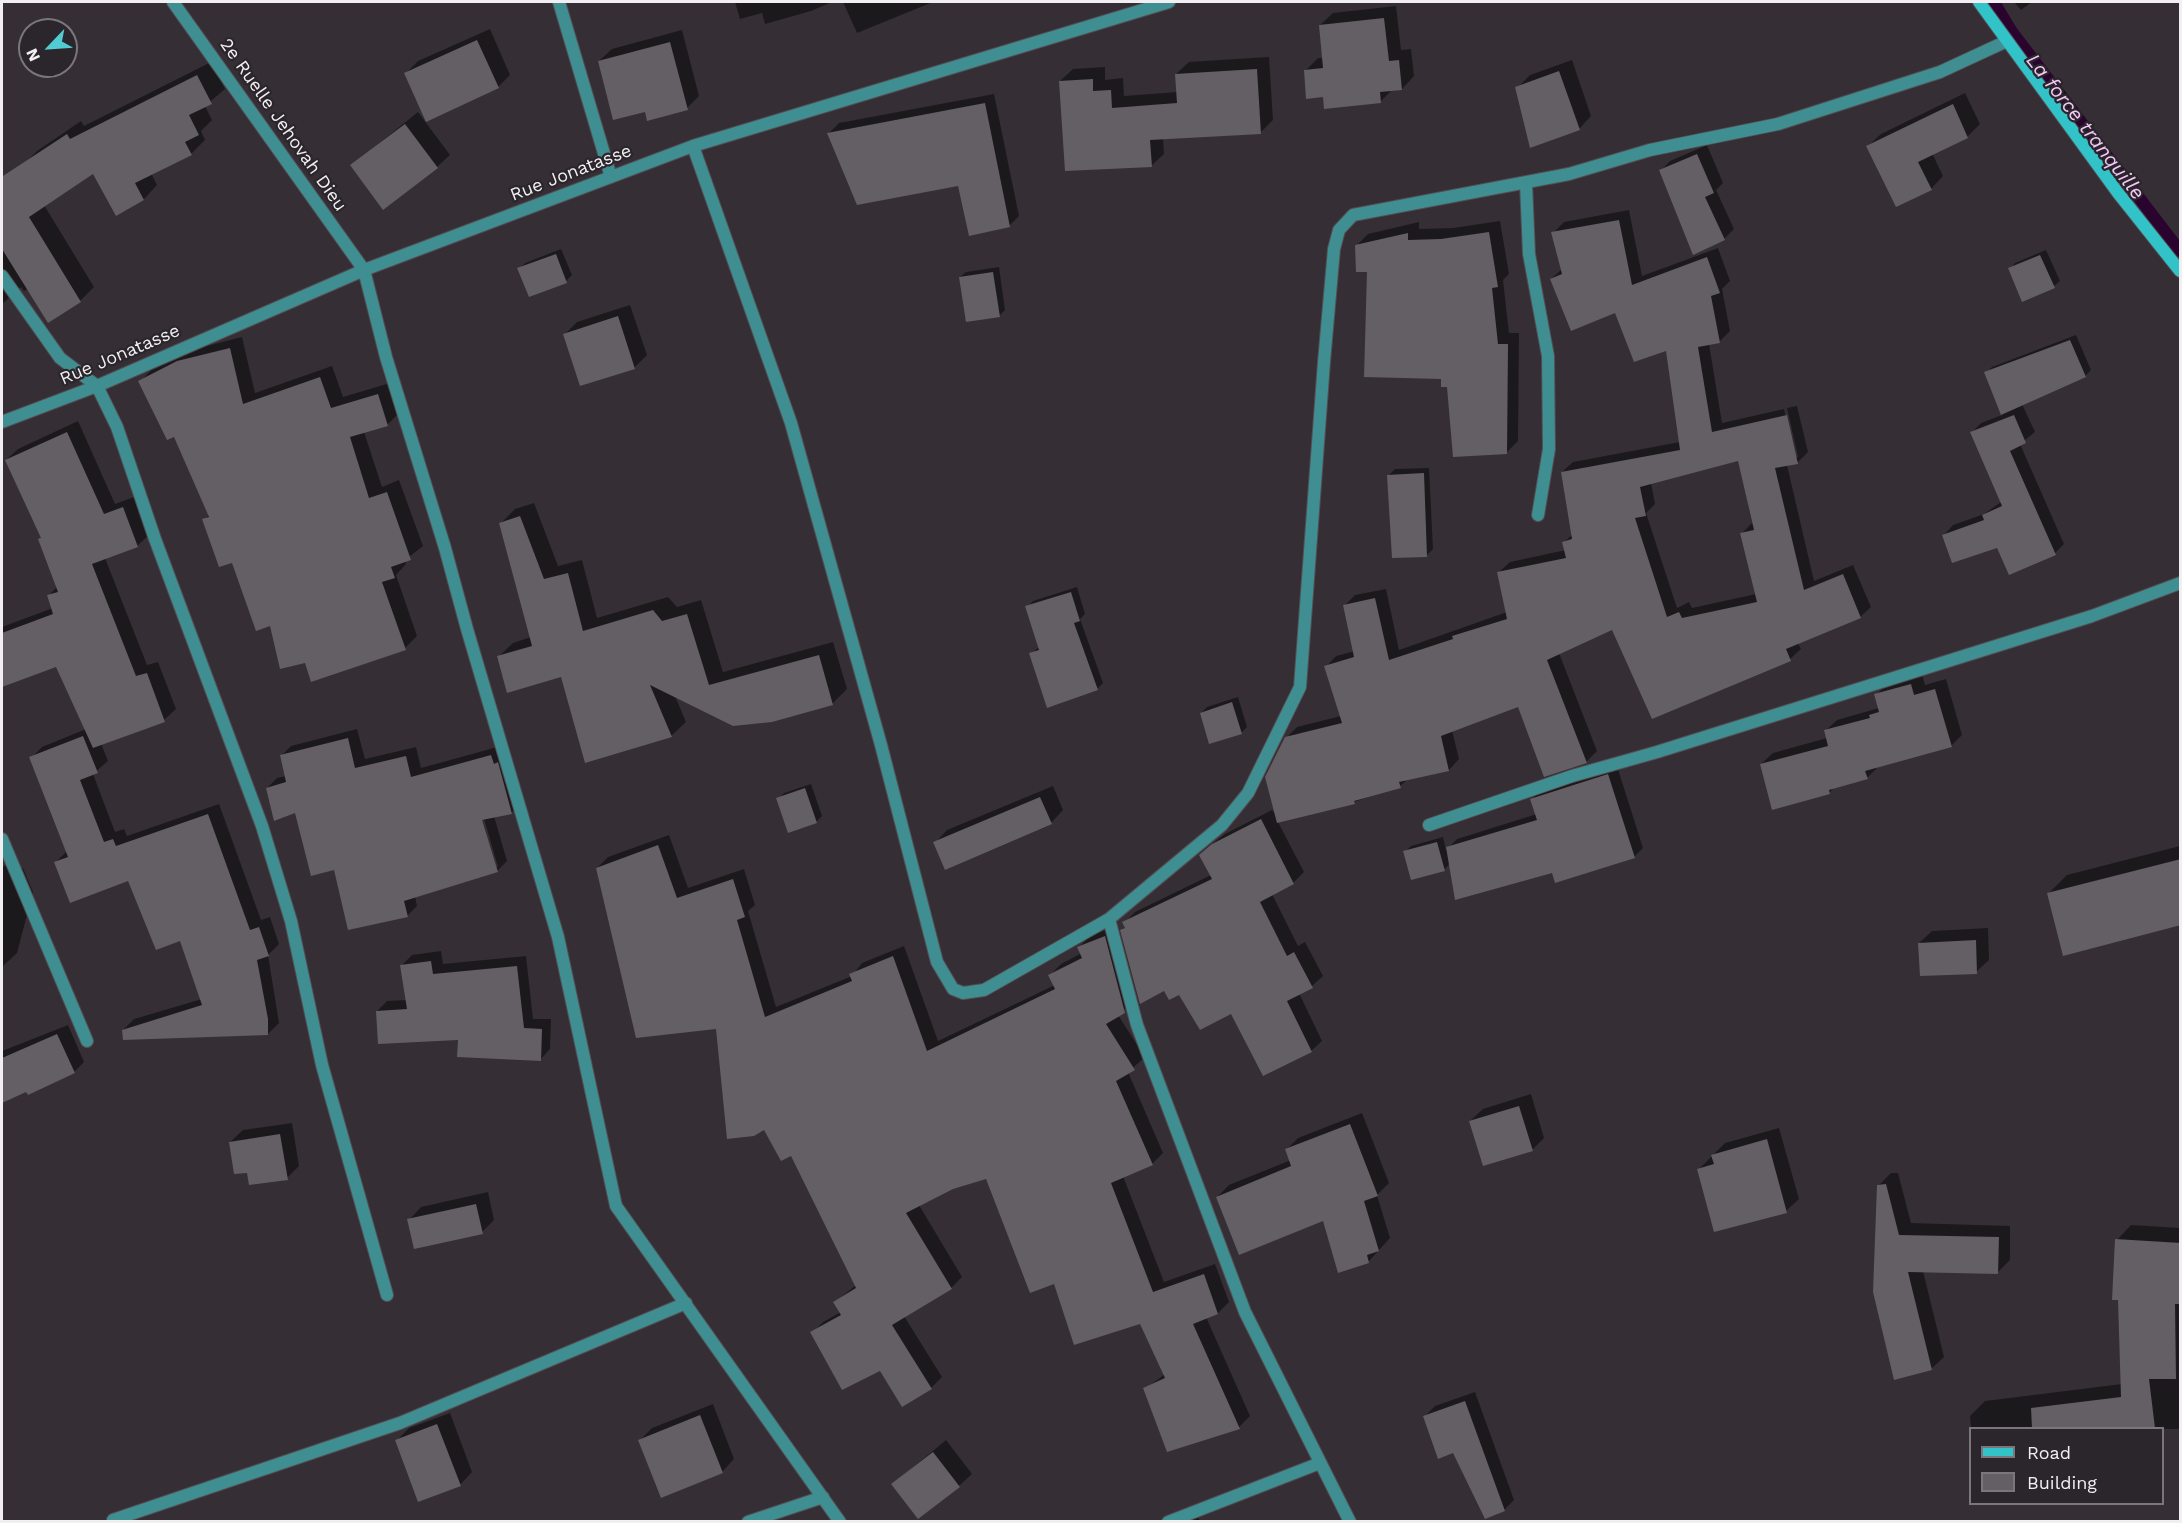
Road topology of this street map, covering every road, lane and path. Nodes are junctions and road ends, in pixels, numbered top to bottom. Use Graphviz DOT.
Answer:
graph roads {
  1 [pos="173,2"];
  2 [pos="559,2"];
  3 [pos="1169,2"];
  4 [pos="1980,2"];
  5 [pos="2007,40"];
  6 [pos="693,146"];
  7 [pos="611,177"];
  8 [pos="1526,183"];
  9 [pos="364,270"];
  10 [pos="2181,271"];
  11 [pos="2,276"];
  12 [pos="97,386"];
  13 [pos="2,422"];
  14 [pos="1538,515"];
  15 [pos="2181,583"];
  16 [pos="1429,825"];
  17 [pos="2,839"];
  18 [pos="1108,919"];
  19 [pos="87,1041"];
  20 [pos="387,1295"];
  21 [pos="686,1303"];
  22 [pos="1320,1463"];
  23 [pos="823,1497"];
  24 [pos="113,1520"];
  25 [pos="748,1521"];
  26 [pos="840,1521"];
  27 [pos="1168,1521"];
  28 [pos="1350,1521"];
  1 -- 9 [label="street, 2e Ruelle Jehovah Dieu"];
  2 -- 7 [label="street"];
  3 -- 6 [label="street, Rue Jonatasse"];
  4 -- 5 [label="street"];
  5 -- 8 [label="street"];
  5 -- 10 [label="street"];
  6 -- 7 [label="street, Rue Jonatasse"];
  6 -- 18 [label="street"];
  7 -- 9 [label="street, Rue Jonatasse"];
  8 -- 14 [label="street"];
  8 -- 18 [label="street"];
  9 -- 12 [label="street, Rue Jonatasse"];
  9 -- 21 [label="street"];
  11 -- 12 [label="street"];
  12 -- 13 [label="street, Rue Jonatasse"];
  12 -- 20 [label="street"];
  15 -- 16 [label="street"];
  17 -- 19 [label="street"];
  18 -- 22 [label="street"];
  21 -- 23 [label="street"];
  21 -- 24 [label="street"];
  22 -- 27 [label="street"];
  22 -- 28 [label="street"];
  23 -- 25 [label="street"];
  23 -- 26 [label="street"];
}
